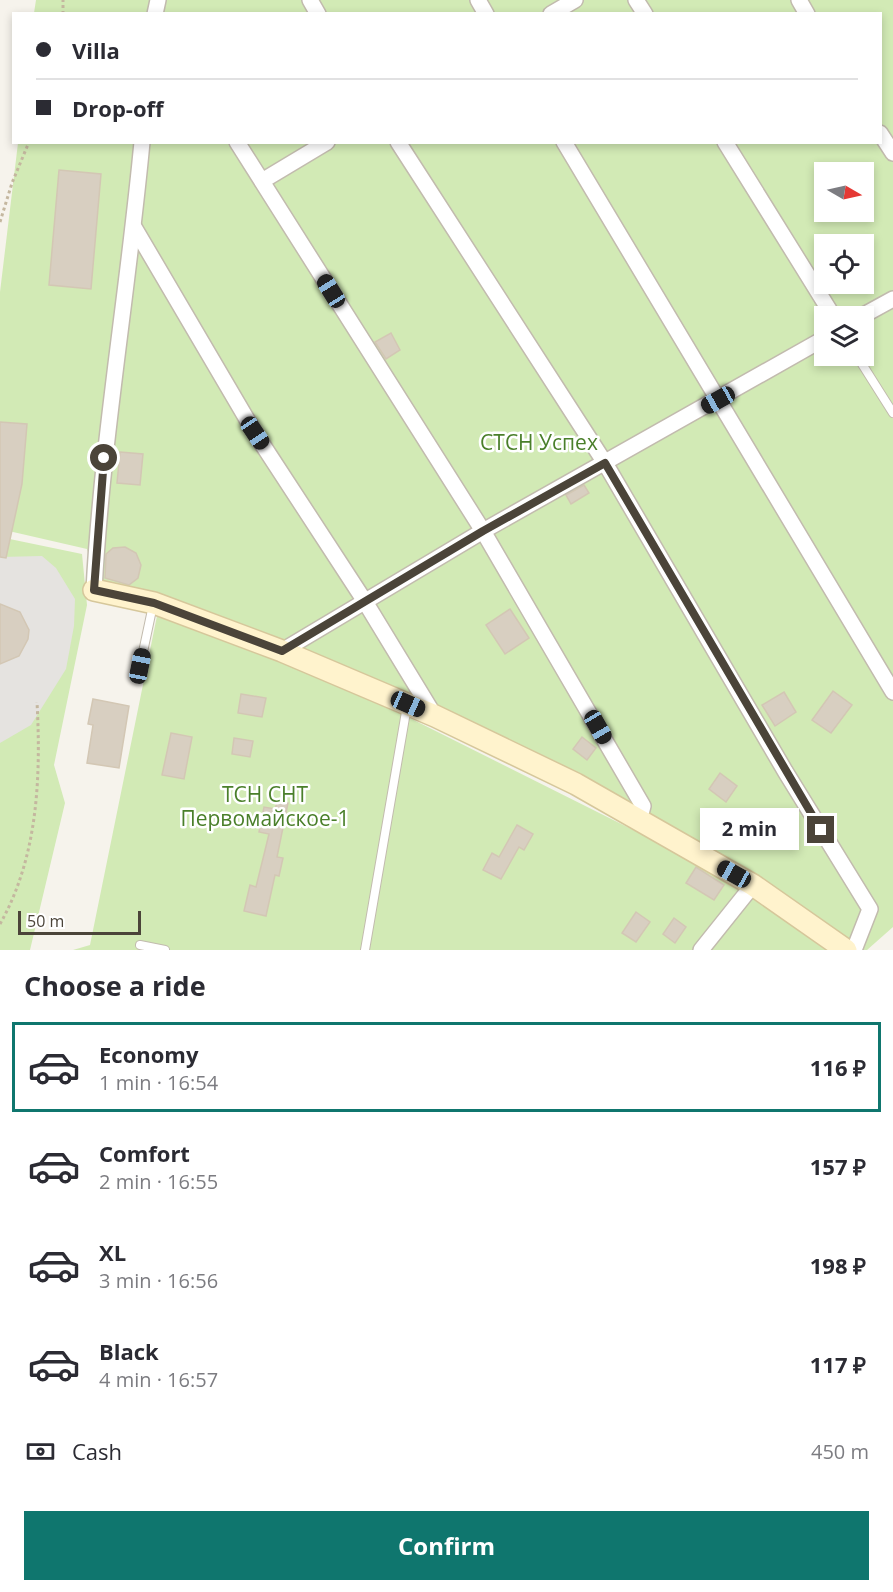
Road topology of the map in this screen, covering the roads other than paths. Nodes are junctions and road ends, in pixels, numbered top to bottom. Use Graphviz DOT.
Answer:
graph roads {
  1 [pos="575,0"];
  2 [pos="554,12"];
  3 [pos="882,136"];
  4 [pos="142,144"];
  5 [pos="238,144"];
  6 [pos="324,144"];
  7 [pos="400,144"];
  8 [pos="565,144"];
  9 [pos="726,144"];
  10 [pos="893,153"];
  11 [pos="262,181"];
  12 [pos="134,227"];
  13 [pos="893,298"];
  14 [pos="827,306"];
  15 [pos="874,309"];
  16 [pos="814,344"];
  17 [pos="863,366"];
  18 [pos="718,400"];
  19 [pos="893,413"];
  20 [pos="605,463"];
  21 [pos="483,531"];
  22 [pos="94,590"];
  23 [pos="364,600"];
  24 [pos="154,603"];
  25 [pos="282,651"];
  26 [pos="140,666"];
  27 [pos="893,692"];
  28 [pos="408,704"];
  29 [pos="435,716"];
  30 [pos="639,821"];
  31 [pos="753,885"];
  32 [pos="140,945"];
  33 [pos="165,950"];
  34 [pos="364,950"];
  35 [pos="701,950"];
  36 [pos="846,950"];
  37 [pos="854,950"];
  1 -- 2 [label="street"];
  3 -- 10 [label="street"];
  4 -- 12 [label="street"];
  5 -- 11 [label="street"];
  6 -- 11 [label="street"];
  7 -- 20 [label="street"];
  8 -- 18 [label="street"];
  9 -- 14 [label="street"];
  11 -- 21 [label="street"];
  12 -- 22 [label="street"];
  12 -- 23 [label="street"];
  13 -- 15 [label="street"];
  16 -- 18 [label="street"];
  17 -- 19 [label="lane"];
  18 -- 20 [label="street"];
  18 -- 27 [label="street"];
  20 -- 21 [label="street"];
  20 -- 37 [label="street"];
  21 -- 23 [label="street"];
  21 -- 30 [label="street"];
  22 -- 24 [label="main road"];
  23 -- 25 [label="street"];
  23 -- 29 [label="street"];
  24 -- 25 [label="main road"];
  24 -- 26 [label="lane"];
  25 -- 28 [label="main road"];
  28 -- 29 [label="main road"];
  28 -- 34 [label="lane"];
  29 -- 30 [label="main road"];
  30 -- 31 [label="main road"];
  31 -- 35 [label="street"];
  31 -- 36 [label="main road"];
  32 -- 33 [label="lane"];
}
